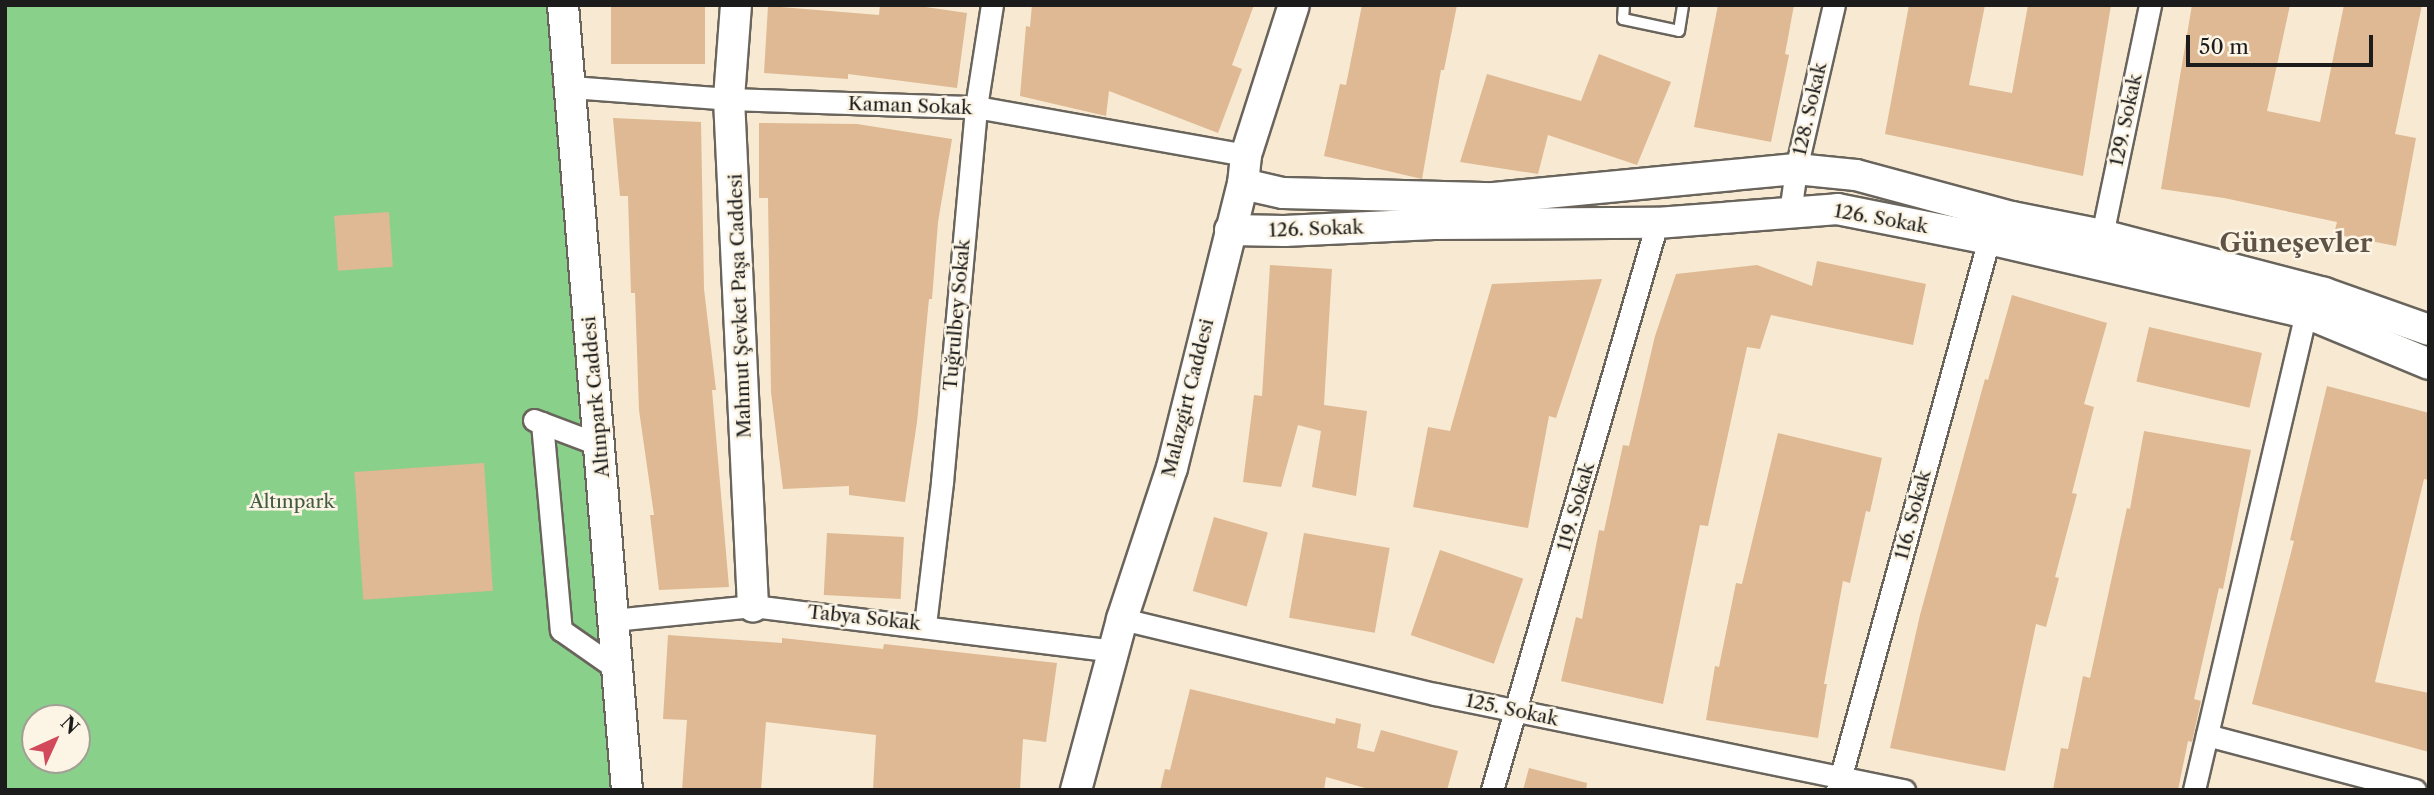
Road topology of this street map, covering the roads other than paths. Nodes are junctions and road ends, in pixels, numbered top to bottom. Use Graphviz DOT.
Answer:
graph roads {
  1 [pos="563,5"];
  2 [pos="736,5"];
  3 [pos="992,5"];
  4 [pos="1294,5"];
  5 [pos="1624,5"];
  6 [pos="1683,5"];
  7 [pos="1834,5"];
  8 [pos="2150,5"];
  9 [pos="571,87"];
  10 [pos="729,99"];
  11 [pos="976,107"];
  12 [pos="1796,169"];
  13 [pos="1244,170"];
  14 [pos="1790,213"];
  15 [pos="1657,223"];
  16 [pos="1230,230"];
  17 [pos="2102,235"];
  18 [pos="1989,239"];
  19 [pos="2306,313"];
  20 [pos="2429,330"];
  21 [pos="2429,364"];
  22 [pos="600,445"];
  23 [pos="753,606"];
  24 [pos="1122,619"];
  25 [pos="613,620"];
  26 [pos="926,625"];
  27 [pos="1115,651"];
  28 [pos="617,669"];
  29 [pos="1517,710"];
  30 [pos="2207,735"];
  31 [pos="1838,784"];
  32 [pos="627,790"];
  33 [pos="1076,790"];
  34 [pos="1492,790"];
  35 [pos="1904,790"];
  36 [pos="2194,790"];
  37 [pos="2415,790"];
  1 -- 9 [label="street, Altınpark Caddesi"];
  2 -- 10 [label="street, Mahmut Şevket Paşa Caddesi"];
  3 -- 11 [label="street, Tuğrulbey Sokak"];
  4 -- 13 [label="street, Malazgirt Caddesi"];
  5 -- 6 [label="lane"];
  7 -- 12 [label="street, 128. Sokak"];
  8 -- 17 [label="street, 129. Sokak"];
  9 -- 10 [label="street, Kaman Sokak"];
  9 -- 22 [label="street, Altınpark Caddesi"];
  10 -- 11 [label="street, Kaman Sokak"];
  10 -- 23 [label="street, Mahmut Şevket Paşa Caddesi"];
  11 -- 13 [label="street, Kaman Sokak"];
  11 -- 26 [label="street, Tuğrulbey Sokak"];
  12 -- 13 [label="street, 126. Sokak"];
  12 -- 14 [label="street, 128. Sokak"];
  12 -- 17 [label="street, 126. Sokak"];
  13 -- 16 [label="street, Malazgirt Caddesi"];
  14 -- 15 [label="street, 126. Sokak"];
  14 -- 18 [label="street, 126. Sokak"];
  15 -- 16 [label="street, 126. Sokak"];
  15 -- 29 [label="street, 119. Sokak"];
  16 -- 24 [label="street, Malazgirt Caddesi"];
  17 -- 20 [label="street, 126. Sokak"];
  18 -- 19 [label="street, 126. Sokak"];
  18 -- 31 [label="street, 116. Sokak"];
  19 -- 21 [label="street, 126. Sokak"];
  19 -- 30 [label="street"];
  22 -- 25 [label="street, Altınpark Caddesi"];
  22 -- 28 [label="street"];
  23 -- 25 [label="street, Tabya Sokak"];
  23 -- 26 [label="street, Tabya Sokak"];
  24 -- 27 [label="street, Malazgirt Caddesi"];
  24 -- 29 [label="street, 125. Sokak"];
  25 -- 28 [label="street, Altınpark Caddesi"];
  26 -- 27 [label="street, Tabya Sokak"];
  27 -- 33 [label="street, Malazgirt Caddesi"];
  28 -- 32 [label="street, Altınpark Caddesi"];
  29 -- 31 [label="street, 125. Sokak"];
  29 -- 34 [label="street, 119. Sokak"];
  30 -- 36 [label="street"];
  30 -- 37 [label="street"];
  31 -- 35 [label="street, 125. Sokak"];
}
